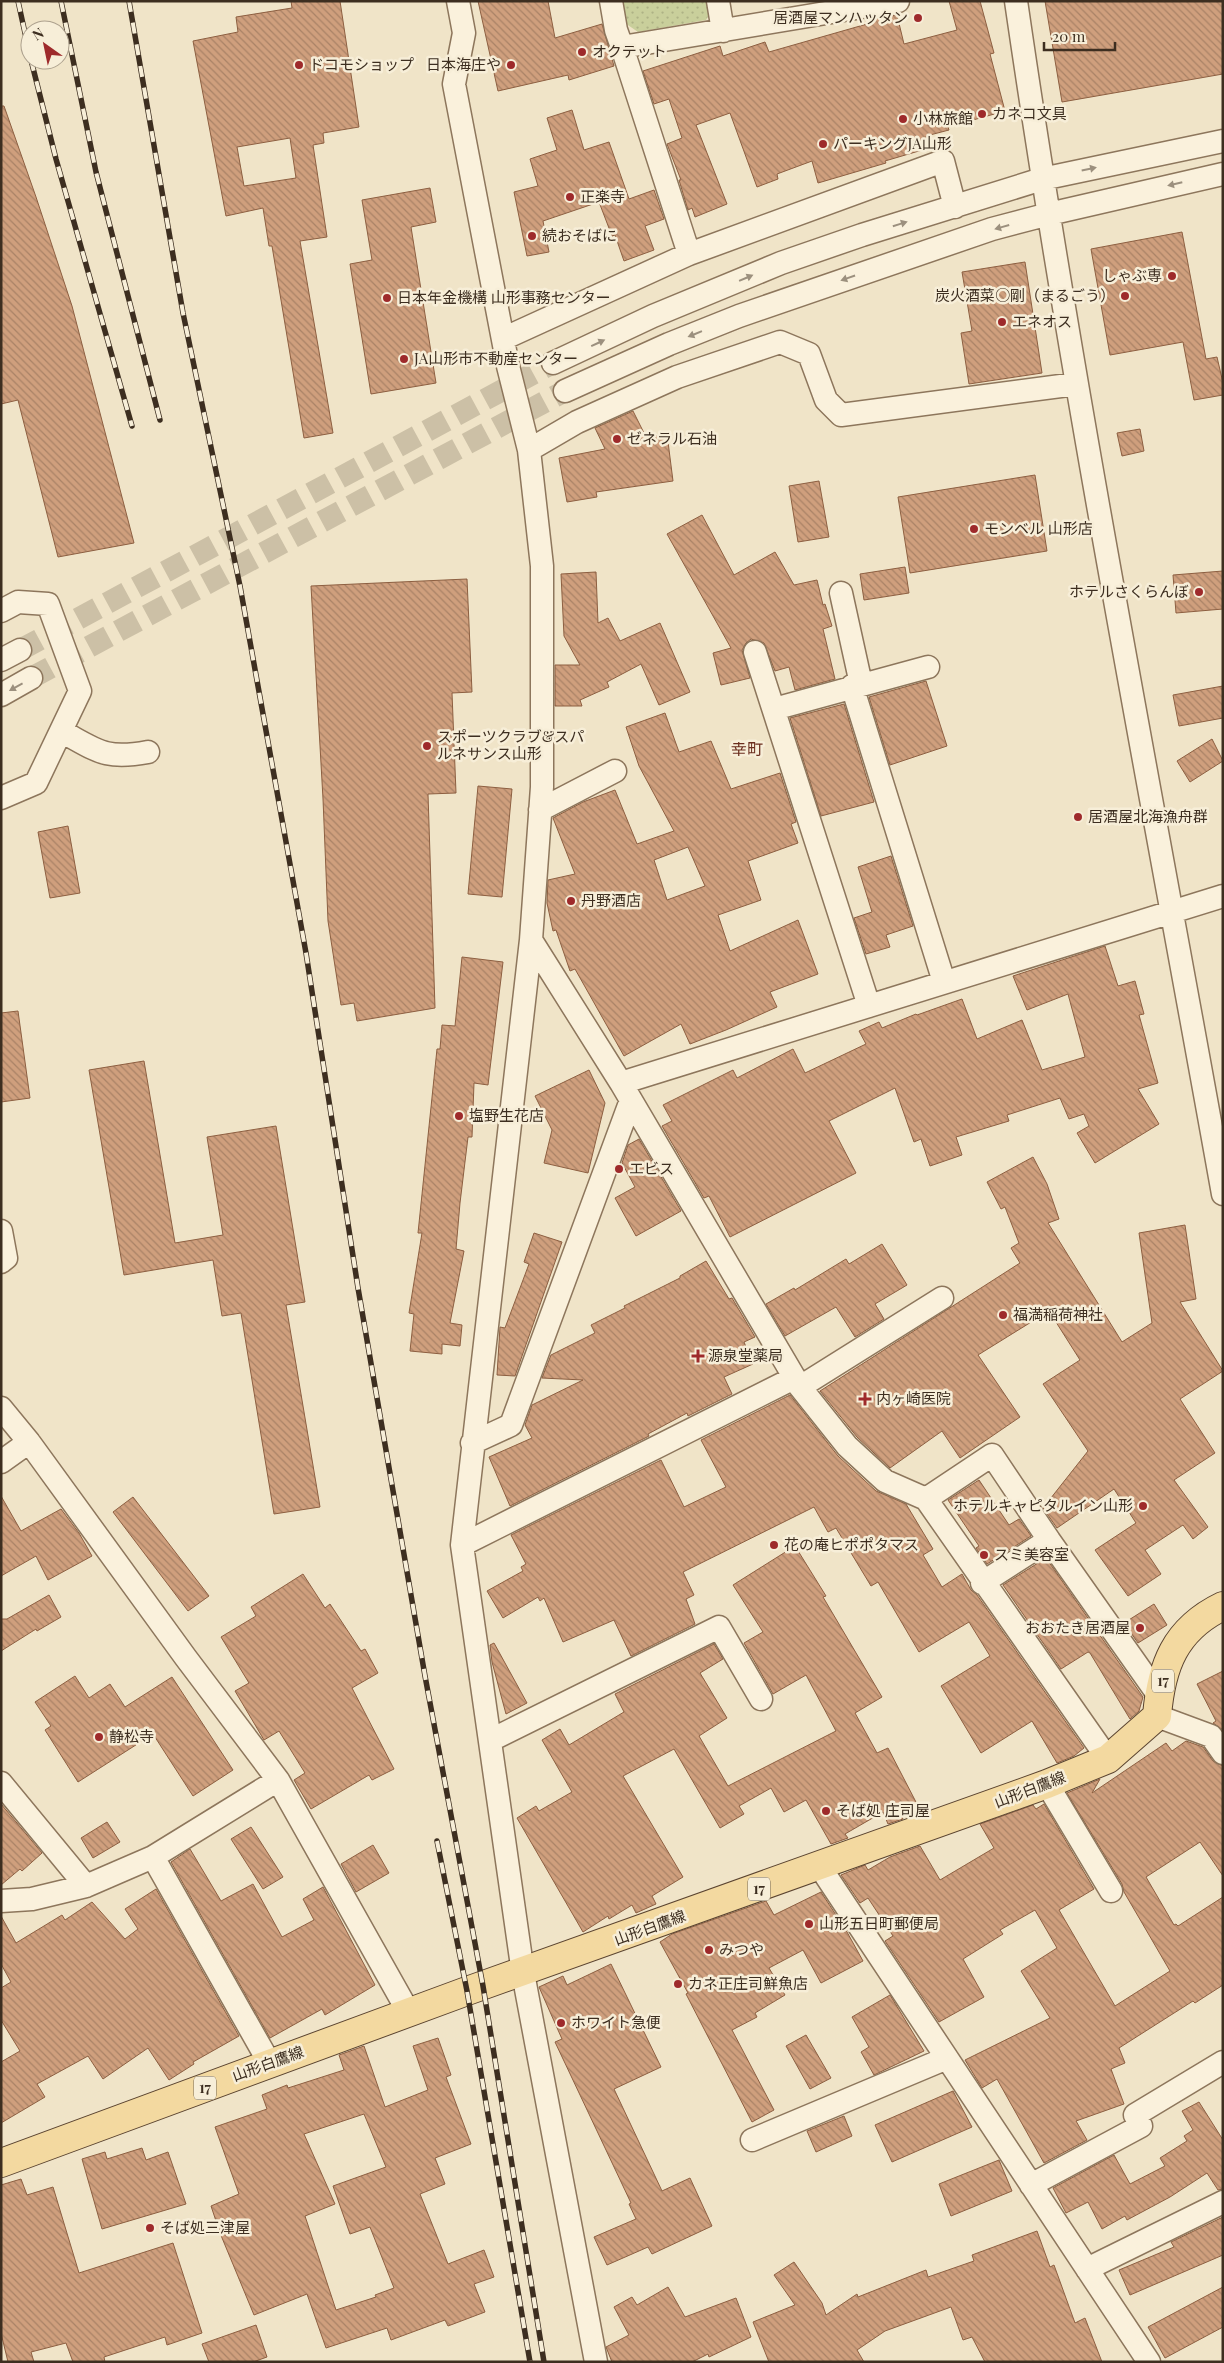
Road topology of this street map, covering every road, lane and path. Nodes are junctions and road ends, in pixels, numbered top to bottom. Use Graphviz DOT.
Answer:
graph roads {
  1 [pos="458,1"];
  2 [pos="611,1"];
  3 [pos="718,1"];
  4 [pos="898,1"];
  5 [pos="1016,1"];
  6 [pos="723,31"];
  7 [pos="622,47"];
  8 [pos="1223,141"];
  9 [pos="1223,174"];
  10 [pos="1042,179"];
  11 [pos="955,207"];
  12 [pos="1049,214"];
  13 [pos="689,254"];
  14 [pos="505,338"];
  15 [pos="553,363"];
  16 [pos="1076,384"];
  17 [pos="565,391"];
  18 [pos="529,450"];
  19 [pos="841,594"];
  20 [pos="1,611"];
  21 [pos="755,652"];
  22 [pos="928,667"];
  23 [pos="32,678"];
  24 [pos="856,685"];
  25 [pos="1,695"];
  26 [pos="774,709"];
  27 [pos="61,731"];
  28 [pos="148,752"];
  29 [pos="615,771"];
  30 [pos="1,798"];
  31 [pos="540,810"];
  32 [pos="1223,896"];
  33 [pos="1172,912"];
  34 [pos="531,940"];
  35 [pos="944,982"];
  36 [pos="869,1006"];
  37 [pos="626,1092"];
  38 [pos="1223,1194"];
  39 [pos="1,1231"];
  40 [pos="1,1262"];
  41 [pos="942,1298"];
  42 [pos="797,1382"];
  43 [pos="1,1408"];
  44 [pos="29,1442"];
  45 [pos="472,1443"];
  46 [pos="1,1462"];
  47 [pos="926,1499"];
  48 [pos="1049,1540"];
  49 [pos="462,1545"];
  50 [pos="982,1582"];
  51 [pos="1223,1606"];
  52 [pos="761,1699"];
  53 [pos="1158,1706"];
  54 [pos="491,1740"];
  55 [pos="1223,1753"];
  56 [pos="1108,1759"];
  57 [pos="278,1780"];
  58 [pos="1,1783"];
  59 [pos="1047,1784"];
  60 [pos="153,1857"];
  61 [pos="820,1867"];
  62 [pos="86,1886"];
  63 [pos="1111,1891"];
  64 [pos="1,1901"];
  65 [pos="523,1973"];
  66 [pos="409,2013"];
  67 [pos="947,2058"];
  68 [pos="1223,2062"];
  69 [pos="270,2064"];
  70 [pos="752,2140"];
  71 [pos="1,2163"];
  72 [pos="1031,2185"];
  73 [pos="1223,2202"];
  74 [pos="1087,2270"];
  75 [pos="596,2362"];
  76 [pos="1149,2362"];
  1 -- 14 [label="street"];
  2 -- 7 [label="street"];
  3 -- 6 [label="street"];
  4 -- 6 [label="street"];
  5 -- 10 [label="street"];
  6 -- 7 [label="street"];
  7 -- 13 [label="street"];
  10 -- 8 [label="street, one-way"];
  9 -- 12 [label="street, one-way"];
  10 -- 11 [label="street"];
  10 -- 12 [label="street"];
  11 -- 13 [label="street"];
  15 -- 11 [label="street, one-way"];
  12 -- 16 [label="street"];
  12 -- 17 [label="street, one-way"];
  13 -- 14 [label="street"];
  14 -- 18 [label="street"];
  16 -- 18 [label="street"];
  16 -- 33 [label="street"];
  18 -- 31 [label="street"];
  19 -- 24 [label="street"];
  20 -- 27 [label="street"];
  21 -- 26 [label="street"];
  22 -- 24 [label="street"];
  23 -- 25 [label="street, one-way"];
  24 -- 26 [label="street"];
  24 -- 35 [label="street"];
  26 -- 36 [label="street"];
  27 -- 28 [label="street"];
  27 -- 30 [label="street"];
  29 -- 31 [label="street"];
  31 -- 34 [label="street"];
  32 -- 33 [label="street"];
  33 -- 35 [label="street"];
  33 -- 38 [label="street"];
  34 -- 37 [label="street"];
  34 -- 45 [label="street"];
  35 -- 36 [label="street"];
  36 -- 37 [label="street"];
  37 -- 42 [label="street"];
  37 -- 45 [label="street"];
  39 -- 40 [label="street"];
  41 -- 42 [label="street"];
  42 -- 47 [label="street"];
  42 -- 49 [label="street"];
  43 -- 44 [label="street"];
  44 -- 46 [label="street"];
  44 -- 57 [label="street"];
  45 -- 49 [label="street"];
  47 -- 48 [label="street"];
  47 -- 50 [label="street"];
  48 -- 50 [label="street"];
  48 -- 53 [label="street"];
  49 -- 54 [label="street"];
  50 -- 56 [label="street"];
  51 -- 53 [label="main road, 17"];
  52 -- 54 [label="street"];
  53 -- 55 [label="street"];
  53 -- 56 [label="main road, 山形白鷹線 / 17"];
  54 -- 65 [label="street"];
  56 -- 59 [label="main road, 山形白鷹線 / 17"];
  57 -- 60 [label="street"];
  57 -- 66 [label="street"];
  58 -- 62 [label="street"];
  59 -- 61 [label="main road, 山形白鷹線 / 17"];
  59 -- 63 [label="street"];
  60 -- 62 [label="street"];
  60 -- 69 [label="street"];
  61 -- 65 [label="main road, 山形白鷹線 / 17"];
  61 -- 67 [label="street"];
  62 -- 64 [label="street"];
  65 -- 66 [label="main road, 山形白鷹線 / 17"];
  65 -- 75 [label="street"];
  66 -- 69 [label="main road, 山形白鷹線 / 17"];
  67 -- 70 [label="street"];
  67 -- 72 [label="street"];
  68 -- 72 [label="street"];
  69 -- 71 [label="main road, 山形白鷹線 / 17"];
  72 -- 74 [label="street"];
  73 -- 74 [label="street"];
  74 -- 76 [label="street"];
}
